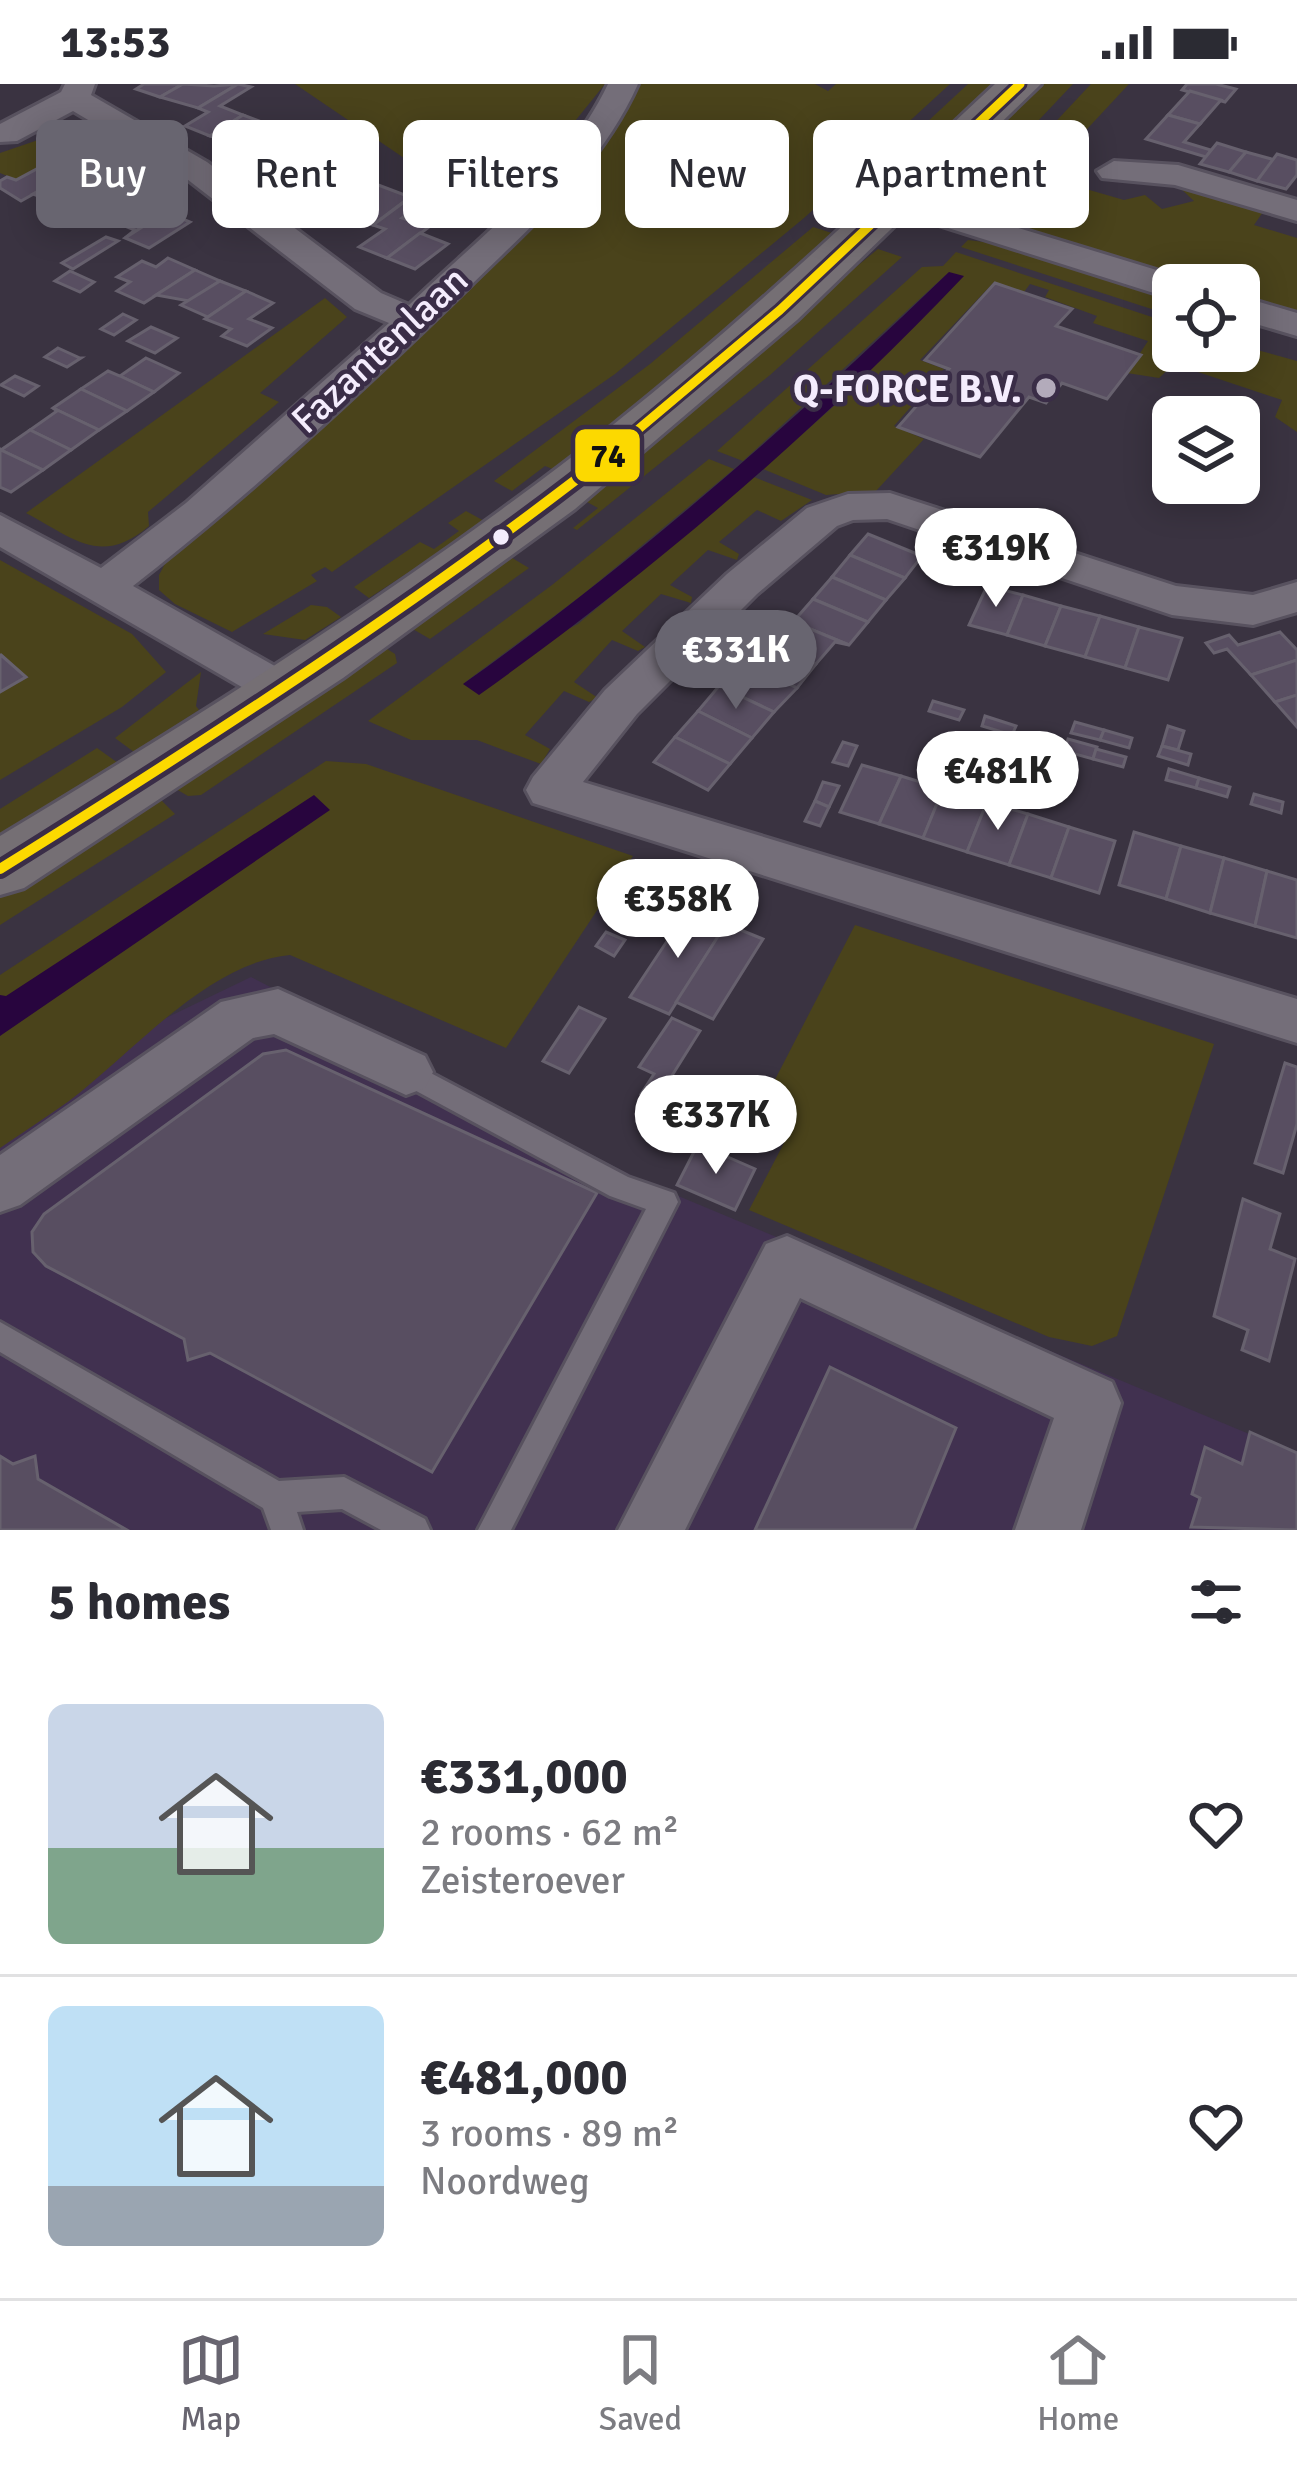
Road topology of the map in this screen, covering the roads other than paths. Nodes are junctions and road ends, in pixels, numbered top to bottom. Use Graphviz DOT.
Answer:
graph roads {
  1 [pos="622,84"];
  2 [pos="1020,84"];
  3 [pos="77,91"];
  4 [pos="982,120"];
  5 [pos="6,134"];
  6 [pos="1114,171"];
  7 [pos="1297,211"];
  8 [pos="866,228"];
  9 [pos="984,228"];
  10 [pos="1152,280"];
  11 [pos="1260,314"];
  12 [pos="414,320"];
  13 [pos="1297,325"];
  14 [pos="0,529"];
  15 [pos="105,586"];
  16 [pos="1297,597"];
  17 [pos="280,689"];
  18 [pos="0,869"];
  19 [pos="1297,1021"];
  20 [pos="406,1072"];
  21 [pos="0,1187"];
  22 [pos="0,1336"];
  23 [pos="276,1497"];
  24 [pos="287,1530"];
  25 [pos="414,1530"];
  26 [pos="494,1530"];
  27 [pos="651,1530"];
  28 [pos="1048,1530"];
  1 -- 12 [label="street, Fazantenlaan"];
  2 -- 4 [label="street"];
  3 -- 5 [label="street"];
  3 -- 12 [label="street"];
  6 -- 7 [label="street"];
  8 -- 17 [label="street"];
  9 -- 10 [label="street"];
  11 -- 13 [label="street"];
  12 -- 15 [label="street, Fazantenlaan"];
  14 -- 15 [label="street"];
  15 -- 17 [label="street"];
  16 -- 19 [label="street"];
  17 -- 18 [label="street"];
  20 -- 21 [label="street"];
  20 -- 26 [label="lane"];
  22 -- 23 [label="lane"];
  23 -- 24 [label="lane"];
  23 -- 25 [label="lane"];
  27 -- 28 [label="street"];
}
